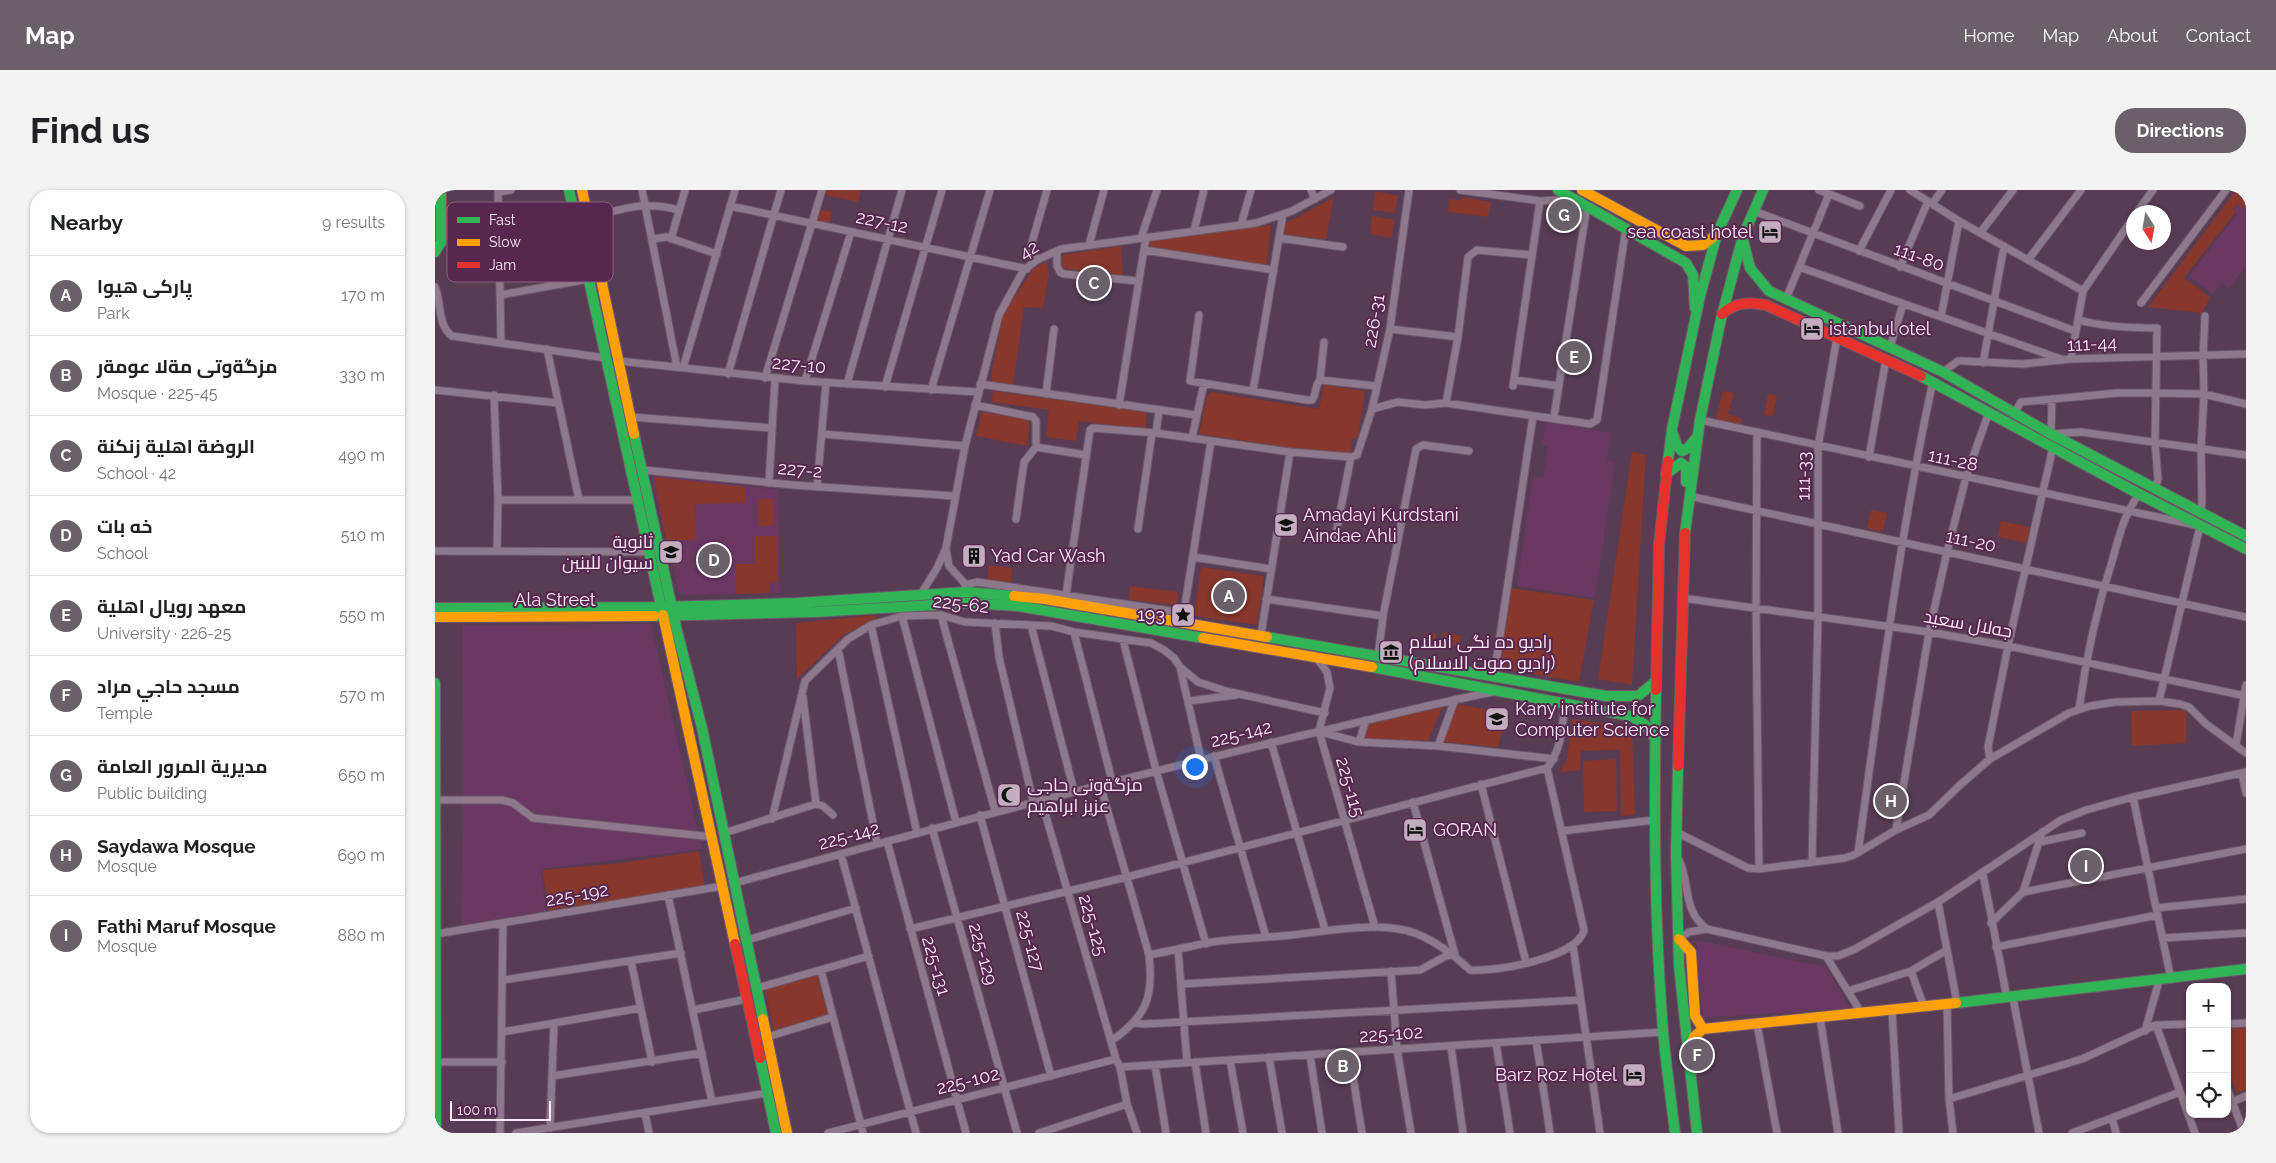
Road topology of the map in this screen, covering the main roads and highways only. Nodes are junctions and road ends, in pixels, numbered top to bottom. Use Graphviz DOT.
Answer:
graph roads {
  1 [pos="441,190"];
  2 [pos="1558,190"];
  3 [pos="1582,190"];
  4 [pos="1737,190"];
  5 [pos="1763,190"];
  6 [pos="1611,206"];
  7 [pos="1605,216"];
  8 [pos="1717,234"];
  9 [pos="1743,236"];
  10 [pos="435,252"];
  11 [pos="590,282"];
  12 [pos="602,282"];
  13 [pos="1783,298"];
  14 [pos="1774,309"];
  15 [pos="1722,314"];
  16 [pos="1695,316"];
  17 [pos="1672,429"];
  18 [pos="1697,437"];
  19 [pos="1666,474"];
  20 [pos="2246,536"];
  21 [pos="1684,537"];
  22 [pos="2246,549"];
  23 [pos="435,608"];
  24 [pos="661,611"];
  25 [pos="673,611"];
  26 [pos="435,617"];
  27 [pos="1246,633"];
  28 [pos="1245,644"];
  29 [pos="1396,660"];
  30 [pos="1394,672"];
  31 [pos="1656,681"];
  32 [pos="435,684"];
  33 [pos="1655,738"];
  34 [pos="436,800"];
  35 [pos="1678,911"];
  36 [pos="1657,912"];
  37 [pos="436,934"];
  38 [pos="1679,940"];
  39 [pos="1679,951"];
  40 [pos="1659,953"];
  41 [pos="2246,969"];
  42 [pos="753,1028"];
  43 [pos="1703,1029"];
  44 [pos="766,1032"];
  45 [pos="1689,1050"];
  46 [pos="436,1133"];
  47 [pos="776,1133"];
  48 [pos="787,1133"];
  49 [pos="1675,1133"];
  50 [pos="1697,1133"];
  1 -- 10 [label="main road"];
  2 -- 7 [label="main road"];
  3 -- 6 [label="main road"];
  4 -- 8 [label="main road"];
  5 -- 9 [label="main road"];
  6 -- 7 [label="main road"];
  6 -- 8 [label="main road"];
  7 -- 16 [label="main road"];
  8 -- 16 [label="main road"];
  9 -- 13 [label="main road"];
  9 -- 15 [label="main road"];
  11 -- 24 [label="main road"];
  12 -- 25 [label="main road"];
  13 -- 14 [label="main road"];
  13 -- 20 [label="main road"];
  14 -- 15 [label="main road"];
  14 -- 22 [label="main road"];
  15 -- 18 [label="main road"];
  16 -- 17 [label="main road"];
  17 -- 18 [label="main road"];
  17 -- 19 [label="main road"];
  18 -- 21 [label="main road"];
  19 -- 21 [label="main road"];
  19 -- 31 [label="main road"];
  21 -- 35 [label="main road"];
  23 -- 24 [label="main road"];
  24 -- 25 [label="main road, Ala Street"];
  24 -- 26 [label="main road, Ala Street"];
  24 -- 42 [label="main road"];
  25 -- 27 [label="main road"];
  25 -- 28 [label="main road"];
  25 -- 44 [label="main road"];
  27 -- 28 [label="main road"];
  27 -- 29 [label="main road"];
  28 -- 30 [label="main road"];
  29 -- 30 [label="main road"];
  29 -- 31 [label="main road"];
  30 -- 33 [label="main road"];
  31 -- 33 [label="main road"];
  32 -- 34 [label="main road"];
  33 -- 36 [label="main road"];
  34 -- 37 [label="main road"];
  35 -- 36 [label="main road"];
  35 -- 38 [label="main road"];
  36 -- 40 [label="main road"];
  37 -- 46 [label="main road"];
  38 -- 39 [label="main road"];
  38 -- 43 [label="main road"];
  39 -- 40 [label="main road"];
  39 -- 45 [label="main road"];
  40 -- 49 [label="main road"];
  41 -- 43 [label="main road"];
  42 -- 44 [label="main road"];
  42 -- 47 [label="main road"];
  43 -- 45 [label="main road"];
  44 -- 48 [label="main road"];
  45 -- 50 [label="main road"];
}
